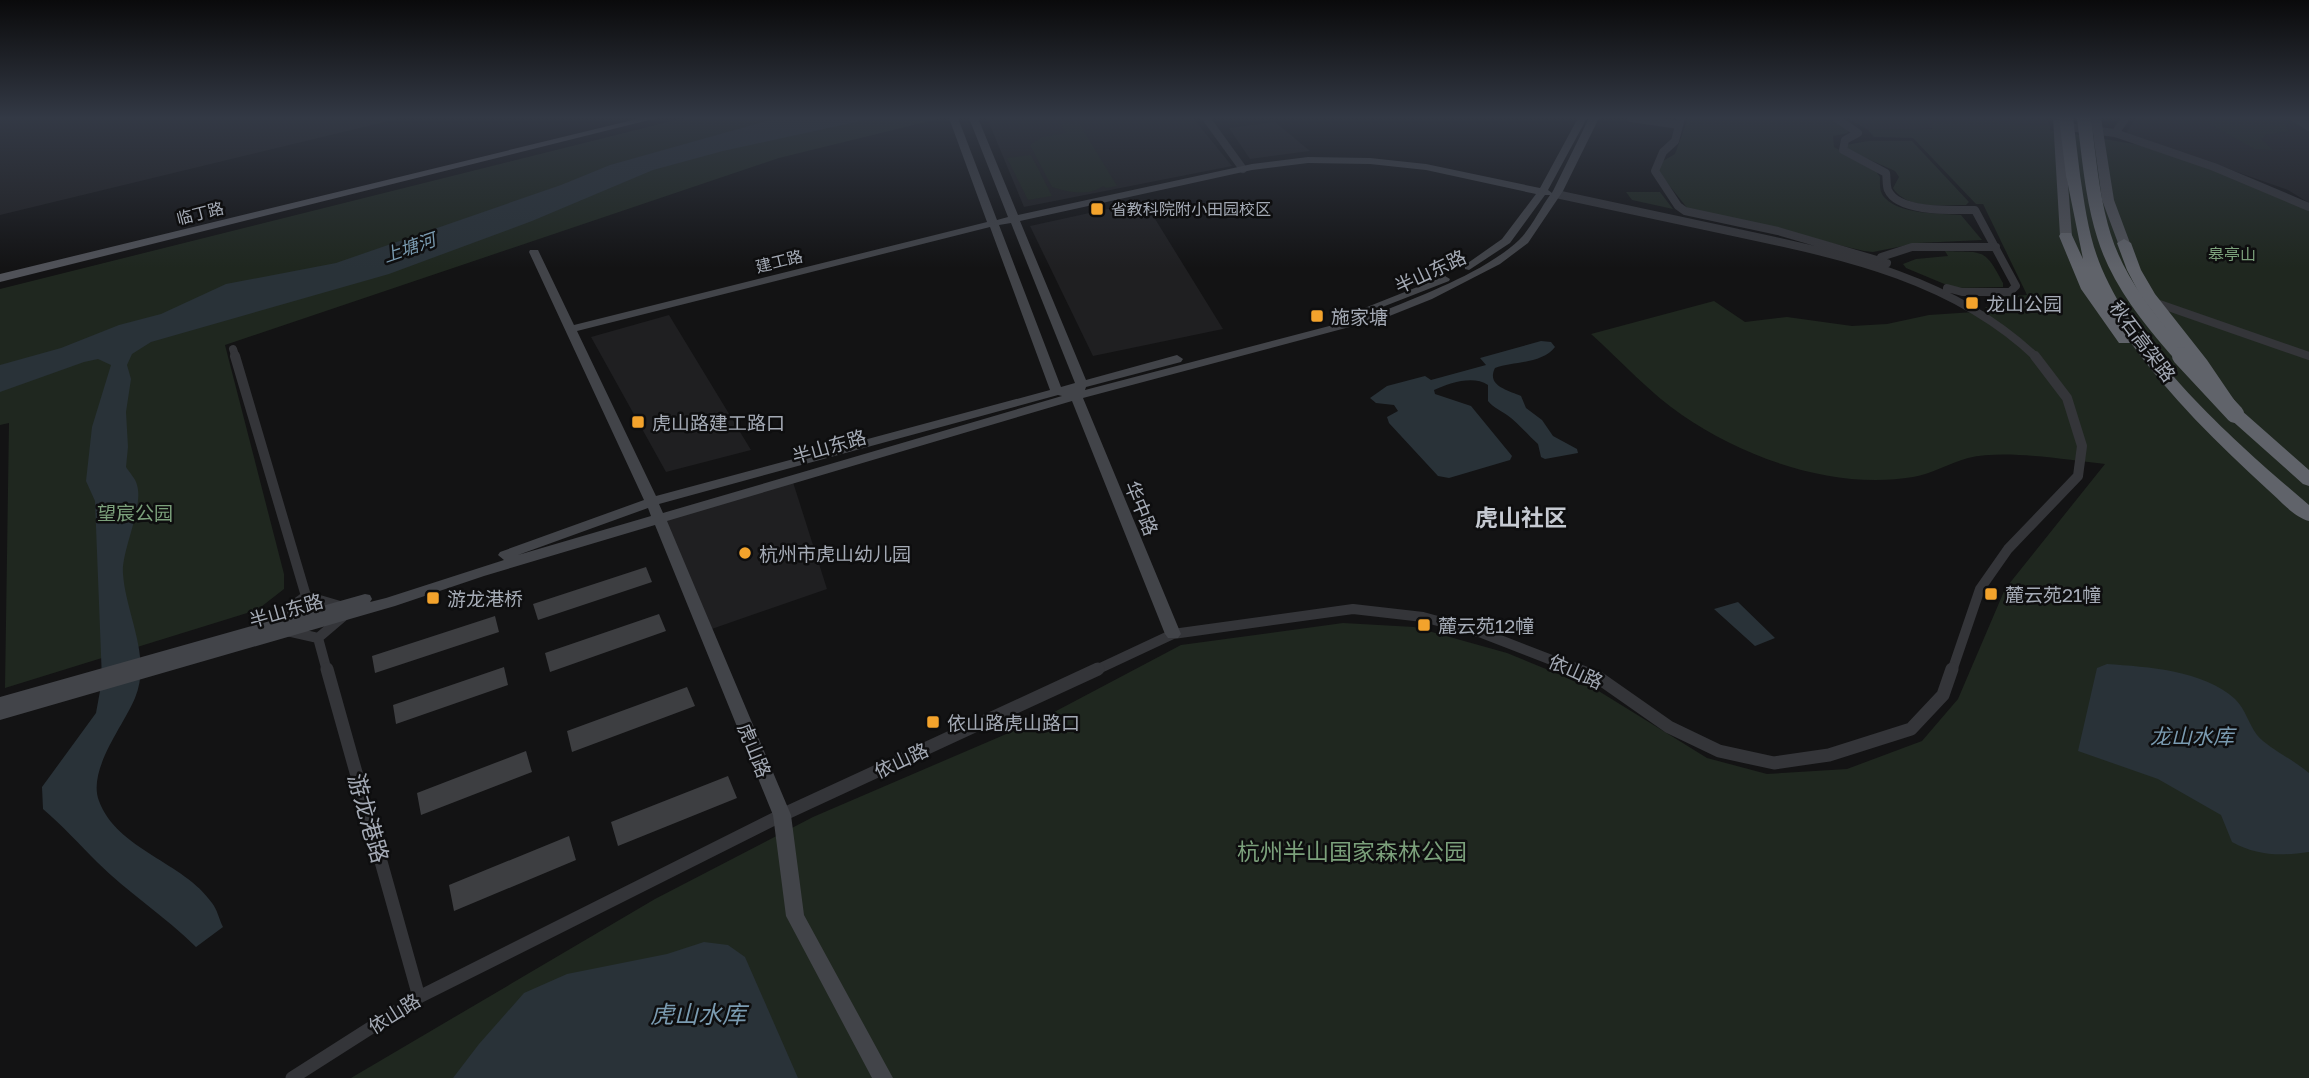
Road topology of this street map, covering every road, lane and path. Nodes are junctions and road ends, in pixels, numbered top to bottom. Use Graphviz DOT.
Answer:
graph roads {
  1 [pos="409,168"];
  2 [pos="444,168"];
  3 [pos="974,168"];
  4 [pos="984,168"];
  5 [pos="993,168"];
  6 [pos="1248,168"];
  7 [pos="1432,168"];
  8 [pos="1560,168"];
  9 [pos="1564,168"];
  10 [pos="1656,168"];
  11 [pos="1877,168"];
  12 [pos="2063,168"];
  13 [pos="2070,168"];
  14 [pos="2090,168"];
  15 [pos="2104,168"];
  16 [pos="2217,168"];
  17 [pos="1243,169"];
  18 [pos="1549,193"];
  19 [pos="1007,204"];
  20 [pos="989,206"];
  21 [pos="2309,207"];
  22 [pos="1013,220"];
  23 [pos="995,223"];
  24 [pos="2066,236"];
  25 [pos="2124,243"];
  26 [pos="1996,247"];
  27 [pos="534,252"];
  28 [pos="1882,264"];
  29 [pos="0,268"];
  30 [pos="0,278"];
  31 [pos="2151,301"];
  32 [pos="570,328"];
  33 [pos="233,349"];
  34 [pos="2309,356"];
  35 [pos="1079,390"];
  36 [pos="1057,391"];
  37 [pos="2235,414"];
  38 [pos="2237,451"];
  39 [pos="2309,480"];
  40 [pos="651,502"];
  41 [pos="2309,515"];
  42 [pos="659,518"];
  43 [pos="306,596"];
  44 [pos="343,610"];
  45 [pos="264,628"];
  46 [pos="287,631"];
  47 [pos="1173,634"];
  48 [pos="318,638"];
  49 [pos="146,667"];
  50 [pos="52,693"];
  51 [pos="0,703"];
  52 [pos="0,714"];
  53 [pos="782,815"];
  54 [pos="419,997"];
  55 [pos="292,1078"];
  56 [pos="883,1078"];
  1 -- 29 [label="main road, 临丁路"];
  2 -- 30 [label="main road, 临丁路"];
  3 -- 20 [label="main road, 华中路"];
  4 -- 19 [label="main road, 华中路"];
  4 -- 20 [label="main road, 华中路"];
  5 -- 19 [label="main road, 华中路"];
  6 -- 17 [label="main road"];
  7 -- 18 [label="main road"];
  8 -- 18 [label="main road, 半山东路"];
  9 -- 18 [label="main road, 半山东路"];
  10 -- 28 [label="street"];
  11 -- 26 [label="street"];
  12 -- 24 [label="main road"];
  13 -- 38 [label="highway, 秋石高架路, bridge"];
  14 -- 37 [label="highway, 秋石高架路, bridge"];
  15 -- 25 [label="main road"];
  16 -- 21 [label="street"];
  17 -- 22 [label="main road"];
  18 -- 28 [label="street, 依山路"];
  18 -- 35 [label="main road, 半山东路"];
  19 -- 22 [label="main road, 华中路"];
  20 -- 23 [label="main road, 华中路"];
  22 -- 23 [label="main road, 建工路"];
  22 -- 35 [label="main road, 华中路"];
  23 -- 32 [label="main road, 建工路"];
  23 -- 36 [label="main road, 华中路"];
  24 -- 38 [label="highway"];
  25 -- 31 [label="highway"];
  26 -- 28 [label="street"];
  26 -- 28 [label="street"];
  27 -- 32 [label="main road"];
  28 -- 47 [label="street, 依山路"];
  31 -- 34 [label="street"];
  31 -- 37 [label="highway, bridge"];
  32 -- 40 [label="main road, 虎山路"];
  33 -- 43 [label="street"];
  35 -- 36 [label="main road, 半山东路"];
  35 -- 42 [label="main road, 半山东路"];
  35 -- 47 [label="main road, 华中路"];
  36 -- 40 [label="main road, 半山东路"];
  37 -- 39 [label="highway, 秋石高架路"];
  38 -- 41 [label="highway, 秋石高架路"];
  40 -- 42 [label="main road, 虎山路"];
  40 -- 44 [label="main road, 半山东路"];
  42 -- 44 [label="main road, 半山东路"];
  42 -- 53 [label="main road, 虎山路"];
  43 -- 44 [label="street"];
  43 -- 45 [label="street"];
  44 -- 45 [label="main road, 半山东路"];
  44 -- 46 [label="main road, 半山东路"];
  44 -- 48 [label="street"];
  45 -- 49 [label="main road, 半山东路"];
  46 -- 48 [label="street"];
  46 -- 49 [label="main road, 半山东路"];
  47 -- 53 [label="street, 依山路"];
  48 -- 54 [label="street, 游龙港路"];
  49 -- 50 [label="main road, 半山东路"];
  50 -- 51 [label="main road, 半山东路"];
  50 -- 52 [label="main road, 半山东路"];
  53 -- 54 [label="street, 依山路"];
  53 -- 56 [label="main road, 虎山路"];
  54 -- 55 [label="street, 依山路"];
}
